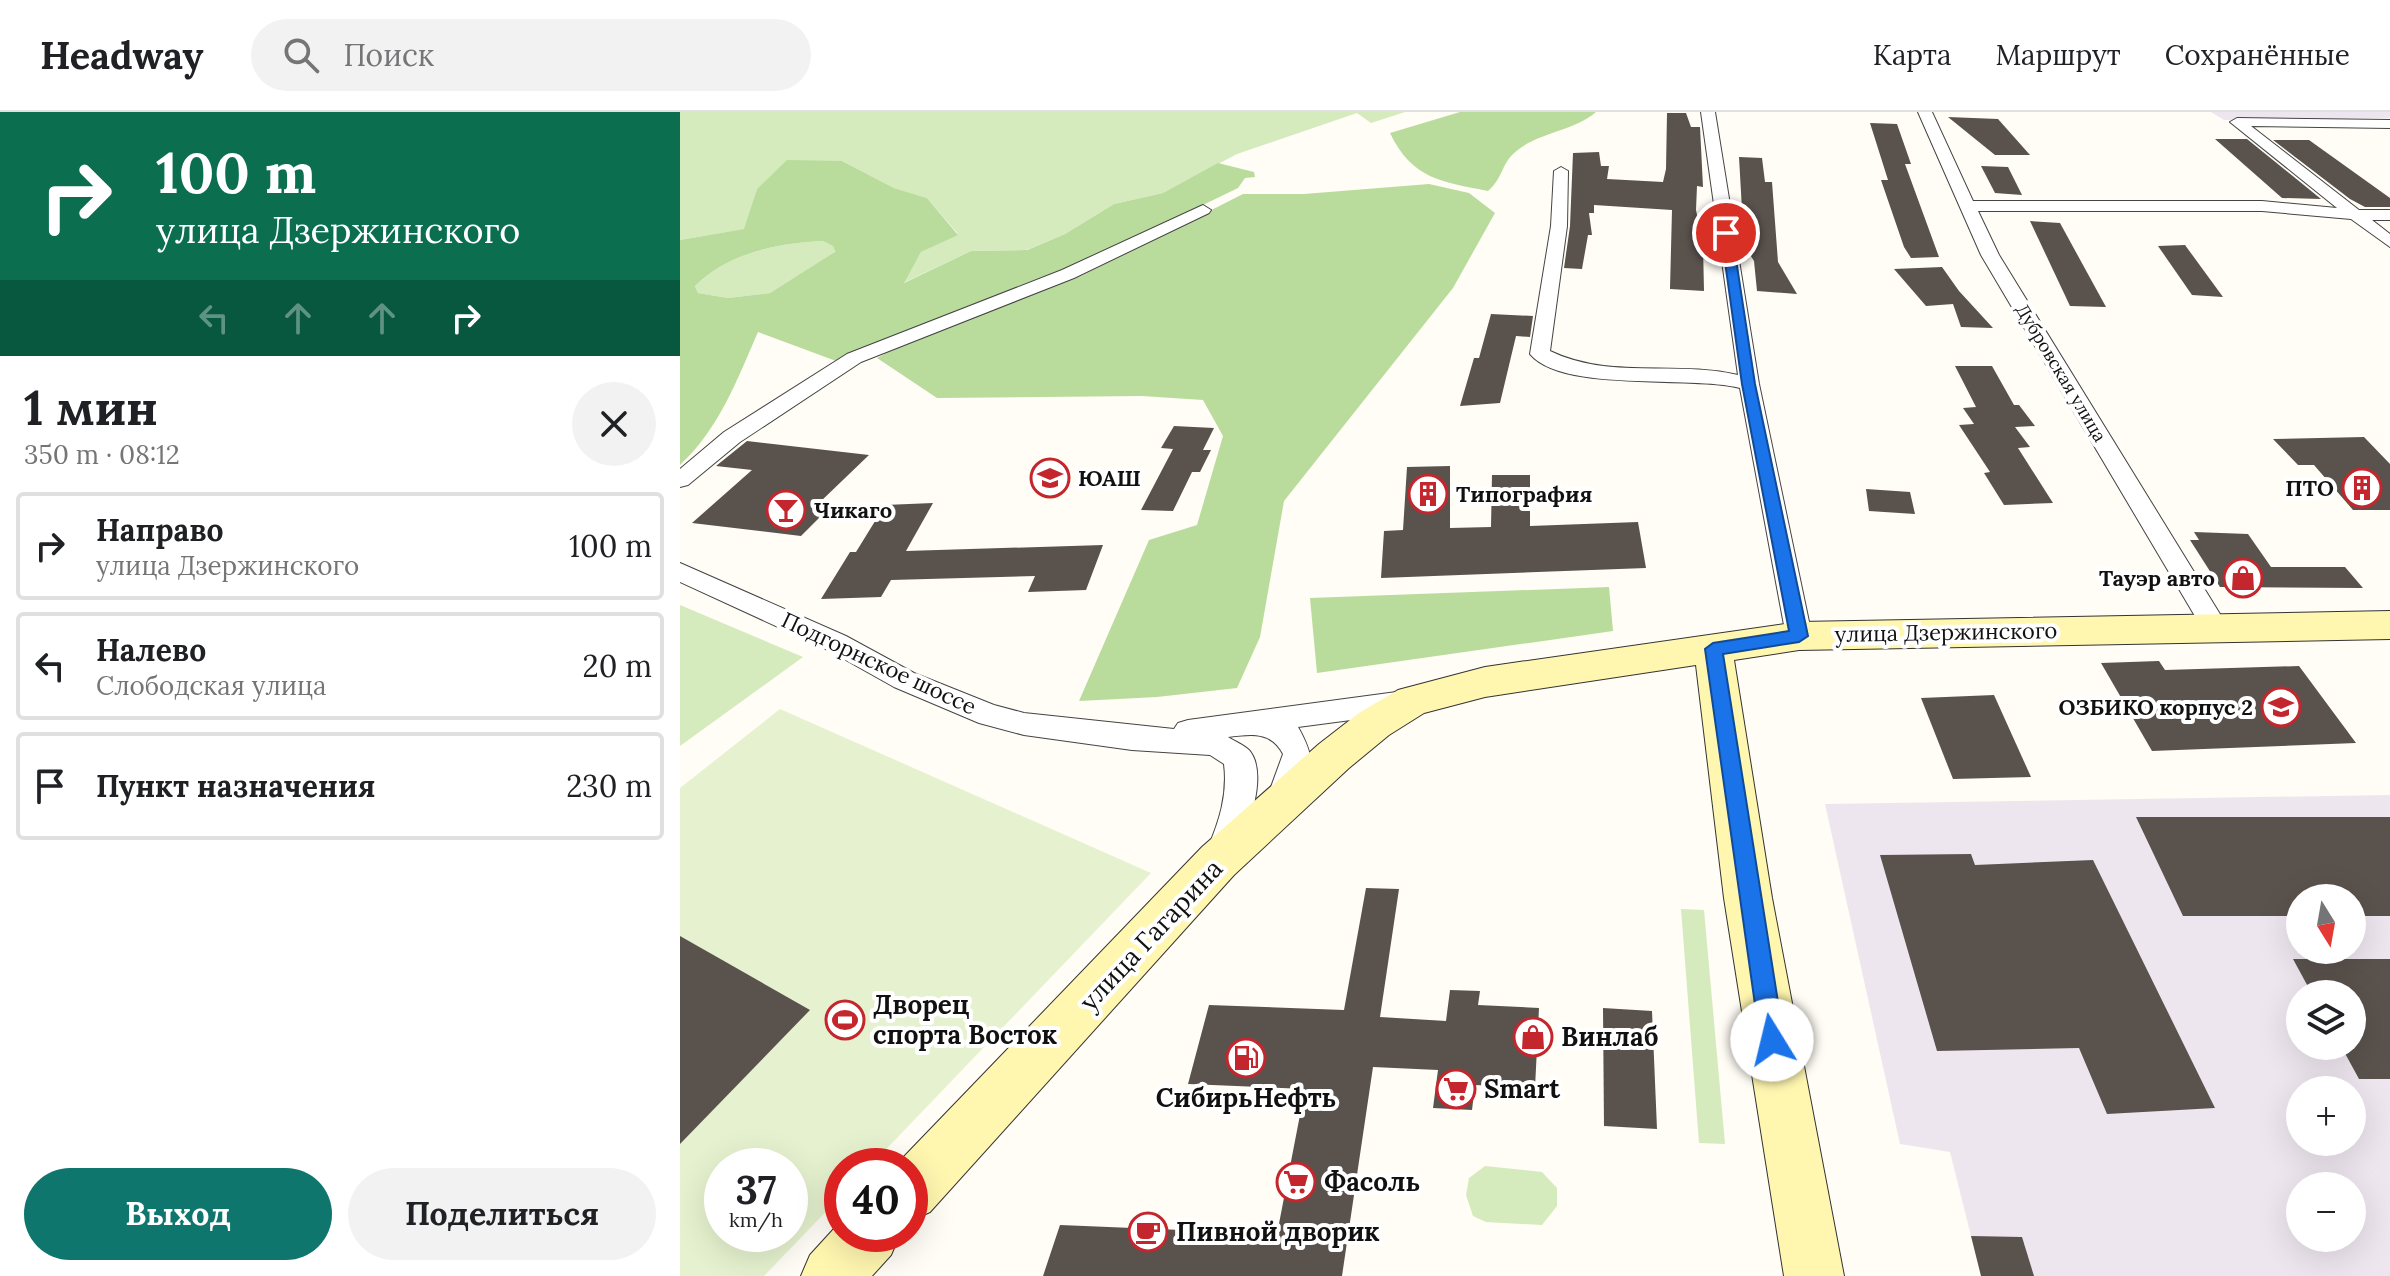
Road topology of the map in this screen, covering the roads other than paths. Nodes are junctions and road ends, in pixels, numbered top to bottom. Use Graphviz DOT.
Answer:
graph roads {
  1 [pos="1708,112"];
  2 [pos="1925,112"];
  3 [pos="2390,124"];
  4 [pos="1561,171"];
  5 [pos="1968,206"];
  6 [pos="1203,210"];
  7 [pos="2355,215"];
  8 [pos="2390,215"];
  9 [pos="2390,242"];
  10 [pos="1749,384"];
  11 [pos="680,480"];
  12 [pos="680,572"];
  13 [pos="2390,625"];
  14 [pos="2214,626"];
  15 [pos="1799,636"];
  16 [pos="1713,649"];
  17 [pos="1412,701"];
  18 [pos="1261,723"];
  19 [pos="1132,738"];
  20 [pos="1277,810"];
  21 [pos="1218,861"];
  22 [pos="928,1173"];
  23 [pos="853,1252"];
  24 [pos="831,1276"];
  25 [pos="1814,1276"];
  1 -- 10 [label="street"];
  2 -- 5 [label="street, Дубровская улица"];
  3 -- 7 [label="street"];
  4 -- 10 [label="street"];
  5 -- 7 [label="street"];
  5 -- 14 [label="street, Дубровская улица"];
  6 -- 11 [label="street"];
  7 -- 8 [label="street"];
  7 -- 9 [label="street"];
  10 -- 15 [label="street"];
  12 -- 19 [label="street, Подгорнское шоссе"];
  13 -- 14 [label="main road, улица Дзержинского"];
  14 -- 15 [label="main road, улица Дзержинского"];
  15 -- 16 [label="main road, улица Дзержинского"];
  16 -- 17 [label="main road, улица Дзержинского"];
  16 -- 25 [label="main road"];
  17 -- 18 [label="street"];
  17 -- 20 [label="main road, улица Гагарина"];
  18 -- 19 [label="street"];
  18 -- 20 [label="street"];
  19 -- 21 [label="street"];
  20 -- 21 [label="main road, улица Гагарина"];
  21 -- 22 [label="main road, улица Гагарина"];
  23 -- 24 [label="main road"];
}
